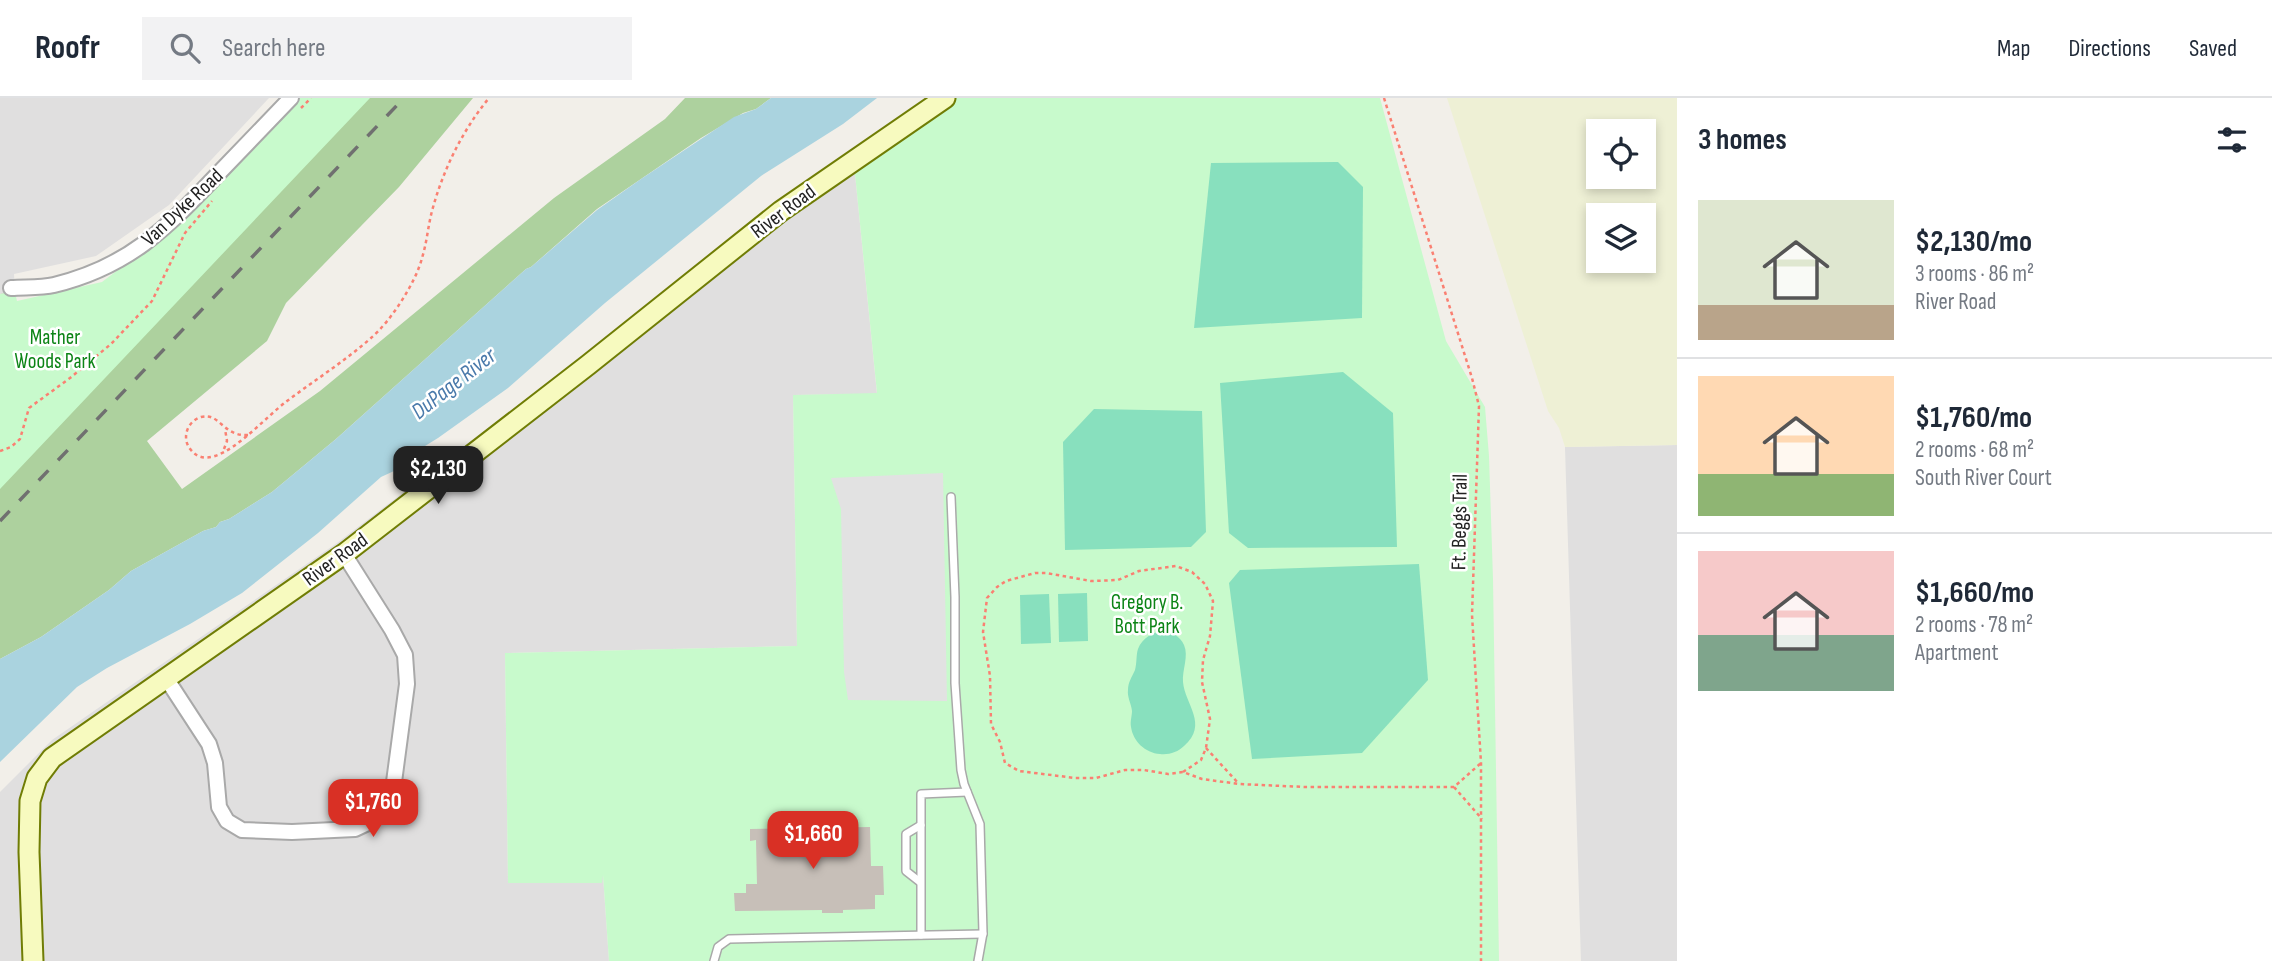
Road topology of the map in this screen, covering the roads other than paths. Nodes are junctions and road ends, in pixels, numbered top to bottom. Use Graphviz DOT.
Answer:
graph roads {
  1 [pos="291,98"];
  2 [pos="945,98"];
  3 [pos="11,288"];
  4 [pos="951,497"];
  5 [pos="344,554"];
  6 [pos="166,678"];
  7 [pos="967,792"];
  8 [pos="921,825"];
  9 [pos="920,882"];
  10 [pos="983,934"];
  11 [pos="921,935"];
  12 [pos="33,961"];
  13 [pos="714,961"];
  14 [pos="978,961"];
  1 -- 3 [label="street, Van Dyke Road"];
  2 -- 5 [label="street, River Road"];
  4 -- 7 [label="lane"];
  5 -- 6 [label="street, River Road"];
  5 -- 6 [label="street"];
  6 -- 12 [label="street, River Road"];
  7 -- 8 [label="lane"];
  7 -- 10 [label="lane"];
  8 -- 9 [label="lane"];
  8 -- 9 [label="lane"];
  9 -- 11 [label="lane"];
  10 -- 11 [label="lane"];
  10 -- 14 [label="lane"];
  11 -- 13 [label="lane"];
}
